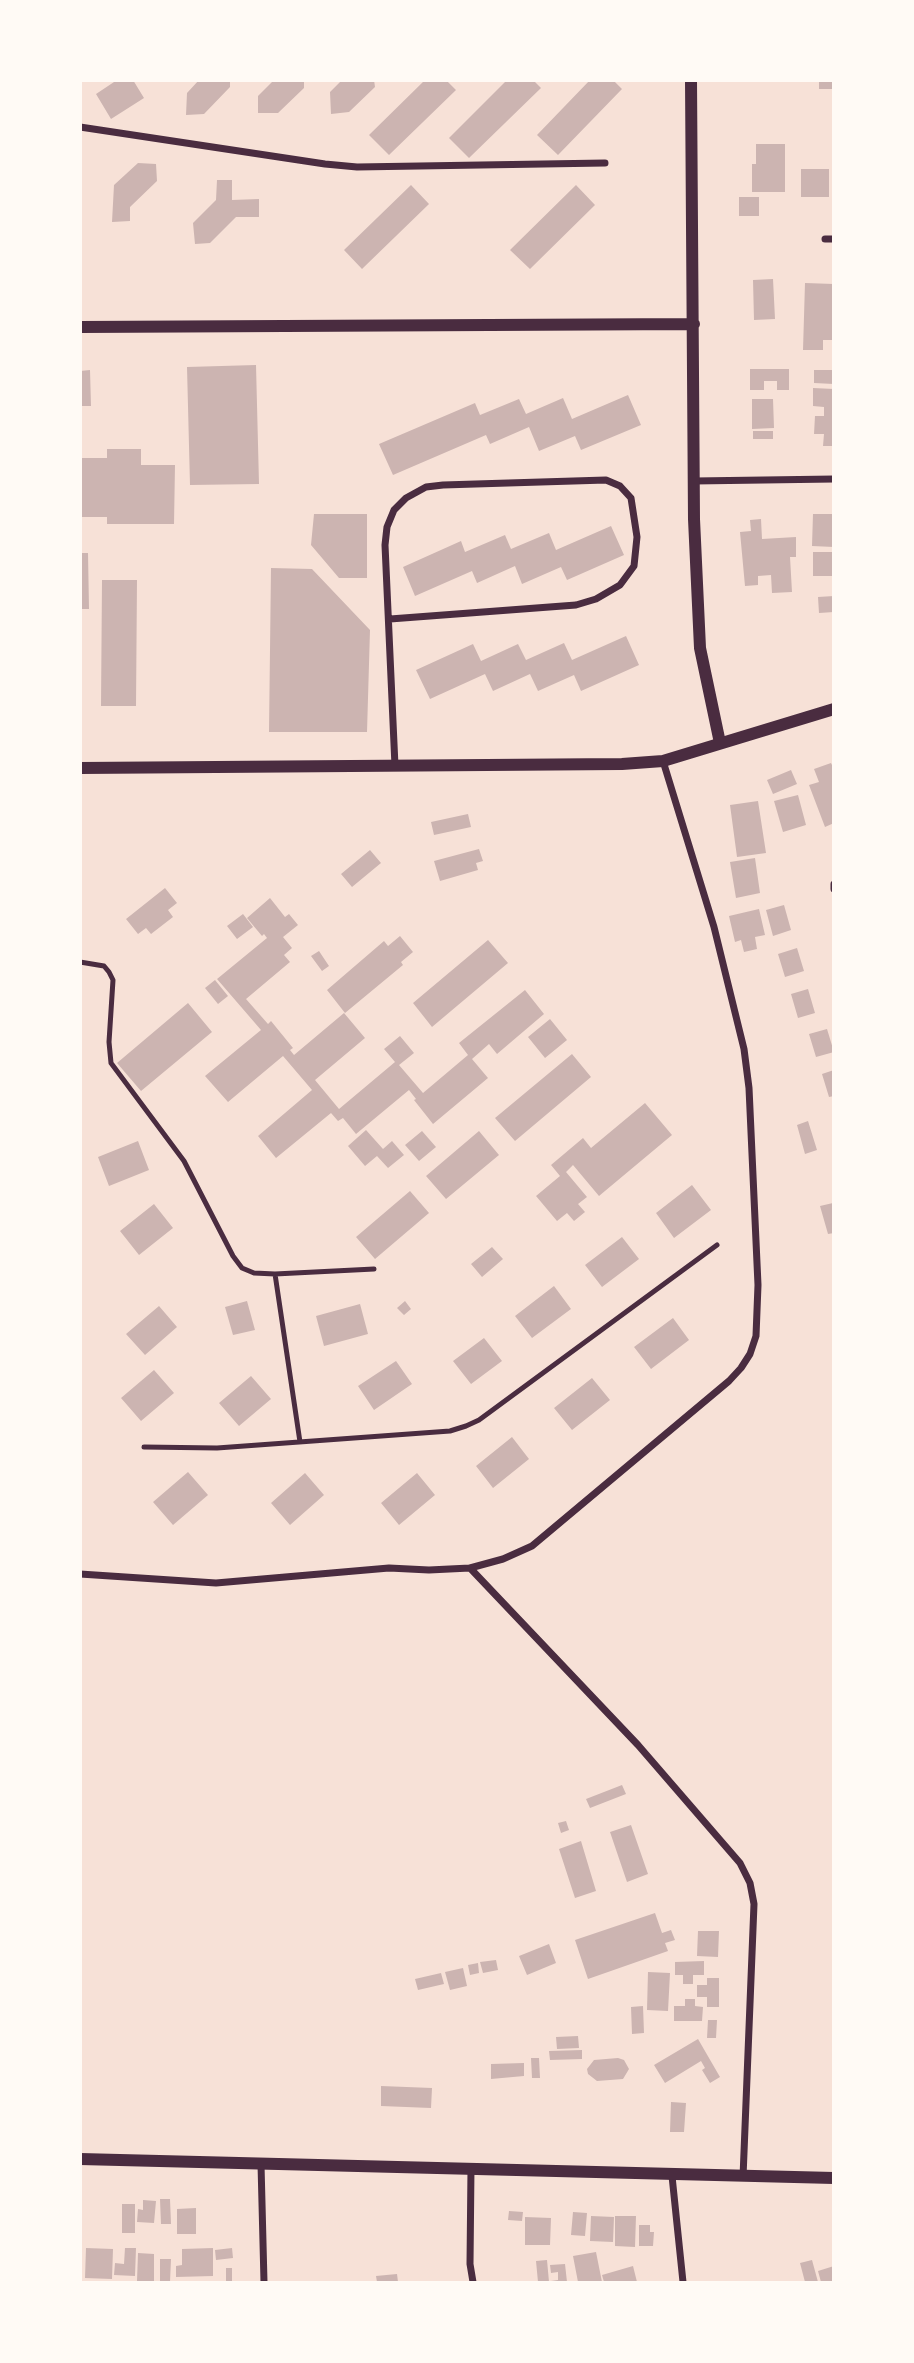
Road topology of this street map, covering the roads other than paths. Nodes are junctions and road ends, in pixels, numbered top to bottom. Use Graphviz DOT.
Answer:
graph roads {
  1 [pos="691,80"];
  2 [pos="80,127"];
  3 [pos="605,163"];
  4 [pos="694,324"];
  5 [pos="80,327"];
  6 [pos="834,479"];
  7 [pos="694,481"];
  8 [pos="390,619"];
  9 [pos="834,709"];
  10 [pos="720,743"];
  11 [pos="663,761"];
  12 [pos="395,766"];
  13 [pos="80,768"];
  14 [pos="80,962"];
  15 [pos="717,1245"];
  16 [pos="374,1269"];
  17 [pos="275,1274"];
  18 [pos="300,1442"];
  19 [pos="144,1447"];
  20 [pos="470,1568"];
  21 [pos="80,1574"];
  22 [pos="80,2159"];
  23 [pos="261,2164"];
  24 [pos="471,2168"];
  25 [pos="672,2176"];
  26 [pos="743,2177"];
  27 [pos="834,2178"];
  28 [pos="264,2283"];
  29 [pos="473,2283"];
  30 [pos="683,2283"];
  1 -- 4 [label="street"];
  2 -- 3 [label="street"];
  4 -- 5 [label="street"];
  4 -- 7 [label="street"];
  6 -- 7 [label="street"];
  7 -- 10 [label="street"];
  8 -- 8 [label="street"];
  8 -- 12 [label="street"];
  9 -- 10 [label="street"];
  10 -- 11 [label="street"];
  11 -- 12 [label="street"];
  11 -- 20 [label="street"];
  12 -- 13 [label="street"];
  14 -- 17 [label="lane"];
  15 -- 18 [label="lane"];
  16 -- 17 [label="lane"];
  17 -- 18 [label="lane"];
  18 -- 19 [label="lane"];
  20 -- 21 [label="street"];
  20 -- 26 [label="street"];
  22 -- 23 [label="street"];
  23 -- 24 [label="street"];
  23 -- 28 [label="street"];
  24 -- 25 [label="street"];
  24 -- 29 [label="street"];
  25 -- 26 [label="street"];
  25 -- 30 [label="street"];
  26 -- 27 [label="street"];
}
